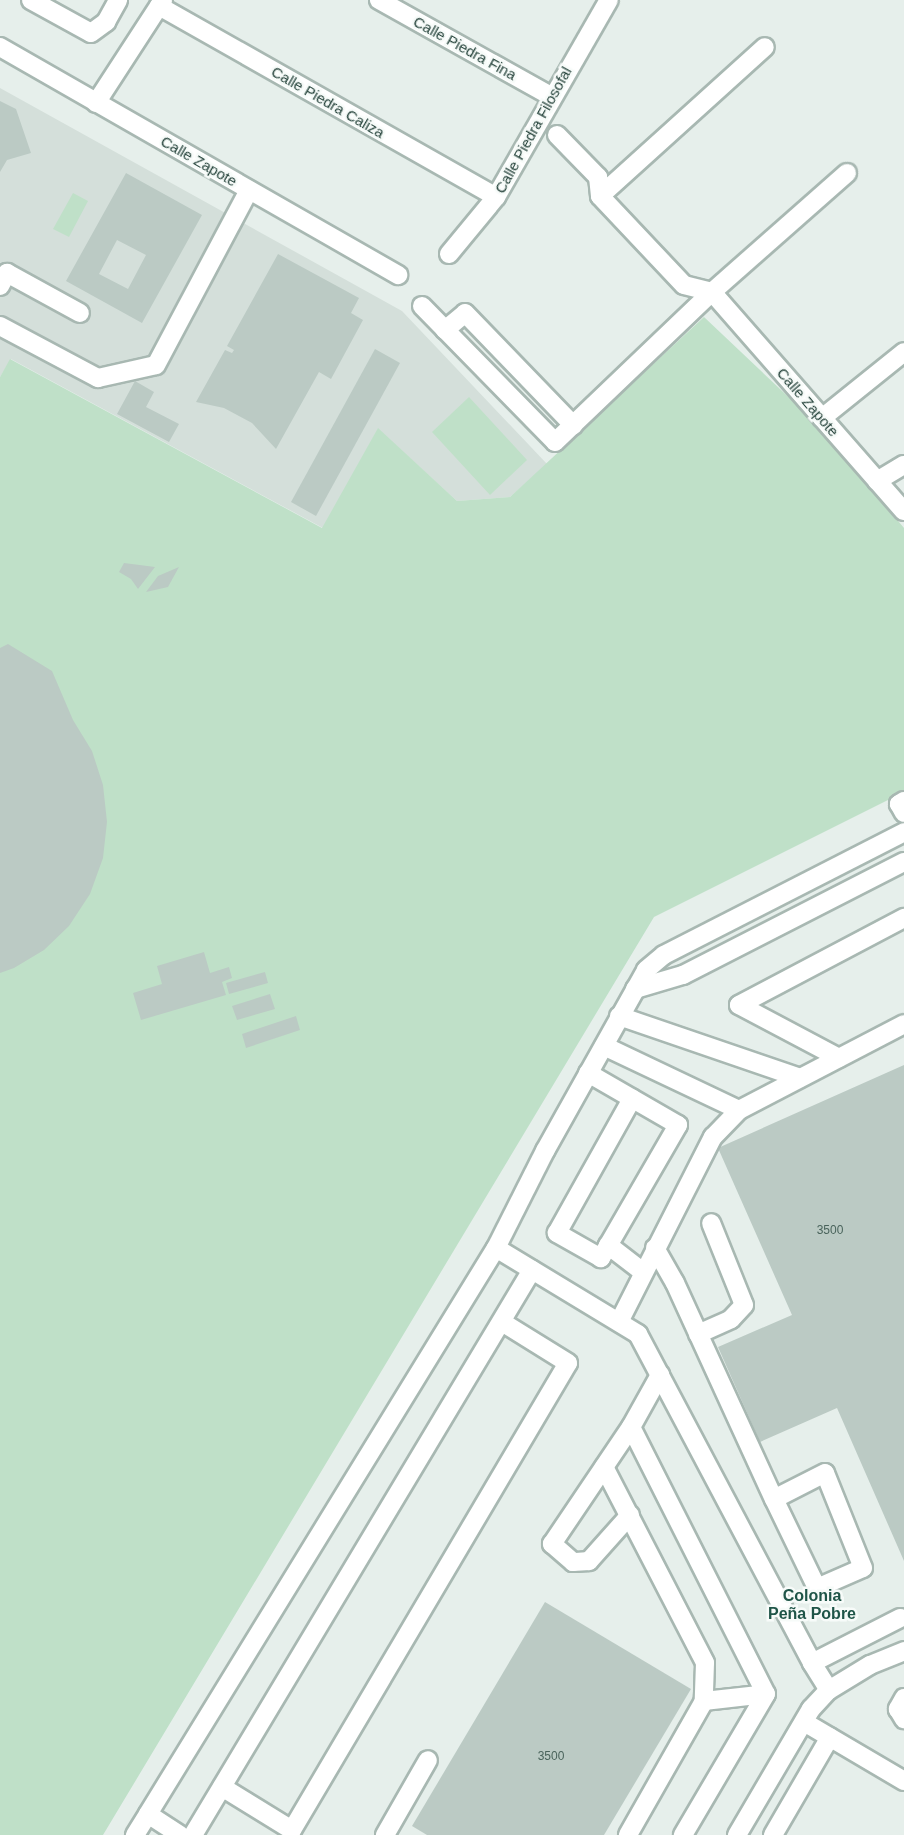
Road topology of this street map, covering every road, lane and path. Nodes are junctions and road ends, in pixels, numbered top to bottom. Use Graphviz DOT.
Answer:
graph roads {
  1 [pos="31,0"];
  2 [pos="118,0"];
  3 [pos="379,0"];
  4 [pos="602,2"];
  5 [pos="161,3"];
  6 [pos="0,47"];
  7 [pos="765,47"];
  8 [pos="551,96"];
  9 [pos="96,103"];
  10 [pos="557,135"];
  11 [pos="847,173"];
  12 [pos="249,190"];
  13 [pos="600,196"];
  14 [pos="496,197"];
  15 [pos="448,254"];
  16 [pos="398,275"];
  17 [pos="0,285"];
  18 [pos="712,292"];
  19 [pos="422,306"];
  20 [pos="80,313"];
  21 [pos="0,326"];
  22 [pos="445,330"];
  23 [pos="904,352"];
  24 [pos="822,418"];
  25 [pos="573,425"];
  26 [pos="904,465"];
  27 [pos="877,481"];
  28 [pos="904,511"];
  29 [pos="904,801"];
  30 [pos="904,813"];
  31 [pos="904,832"];
  32 [pos="904,862"];
  33 [pos="904,918"];
  34 [pos="635,989"];
  35 [pos="619,1016"];
  36 [pos="904,1024"];
  37 [pos="604,1046"];
  38 [pos="839,1058"];
  39 [pos="588,1073"];
  40 [pos="800,1078"];
  41 [pos="632,1099"];
  42 [pos="740,1110"];
  43 [pos="711,1223"];
  44 [pos="609,1245"];
  45 [pos="496,1248"];
  46 [pos="655,1248"];
  47 [pos="532,1270"];
  48 [pos="644,1272"];
  49 [pos="502,1322"];
  50 [pos="619,1322"];
  51 [pos="698,1334"];
  52 [pos="660,1375"];
  53 [pos="631,1427"];
  54 [pos="604,1467"];
  55 [pos="774,1498"];
  56 [pos="630,1515"];
  57 [pos="900,1618"];
  58 [pos="904,1652"];
  59 [pos="812,1663"];
  60 [pos="829,1690"];
  61 [pos="766,1694"];
  62 [pos="904,1698"];
  63 [pos="704,1701"];
  64 [pos="904,1719"];
  65 [pos="804,1722"];
  66 [pos="830,1737"];
  67 [pos="428,1760"];
  68 [pos="904,1781"];
  69 [pos="222,1787"];
  70 [pos="148,1814"];
  71 [pos="135,1835"];
  72 [pos="180,1835"];
  73 [pos="193,1835"];
  74 [pos="385,1835"];
  75 [pos="628,1835"];
  76 [pos="683,1835"];
  77 [pos="737,1835"];
  78 [pos="773,1835"];
  1 -- 2 [label="street"];
  3 -- 8 [label="street, Calle Piedra Fina"];
  4 -- 8 [label="street, Calle Piedra Filosofal"];
  5 -- 9 [label="street"];
  5 -- 14 [label="street, Calle Piedra Caliza"];
  6 -- 9 [label="street, Calle Zapote"];
  7 -- 13 [label="street"];
  8 -- 14 [label="street, Calle Piedra Filosofal"];
  9 -- 12 [label="street, Calle Zapote"];
  10 -- 13 [label="street"];
  11 -- 18 [label="street"];
  12 -- 16 [label="street, Calle Zapote"];
  12 -- 21 [label="street"];
  13 -- 18 [label="street"];
  14 -- 15 [label="street, Calle Piedra Filosofal"];
  17 -- 20 [label="street"];
  18 -- 24 [label="street, Calle Zapote"];
  18 -- 25 [label="street"];
  19 -- 22 [label="street"];
  22 -- 25 [label="street"];
  22 -- 25 [label="street"];
  23 -- 24 [label="street"];
  24 -- 27 [label="street, Calle Zapote"];
  26 -- 27 [label="street"];
  27 -- 28 [label="street, Calle Zapote"];
  29 -- 30 [label="street"];
  31 -- 34 [label="street"];
  32 -- 34 [label="street"];
  33 -- 38 [label="street"];
  34 -- 35 [label="street"];
  35 -- 37 [label="street"];
  35 -- 40 [label="street"];
  36 -- 38 [label="street"];
  37 -- 39 [label="street"];
  37 -- 42 [label="street"];
  38 -- 40 [label="street"];
  39 -- 41 [label="street"];
  39 -- 45 [label="street"];
  40 -- 42 [label="street"];
  41 -- 44 [label="street"];
  41 -- 44 [label="street"];
  42 -- 46 [label="street"];
  43 -- 51 [label="street"];
  44 -- 48 [label="street"];
  45 -- 47 [label="street"];
  45 -- 70 [label="street"];
  46 -- 48 [label="street"];
  46 -- 51 [label="street"];
  47 -- 49 [label="street"];
  47 -- 50 [label="street"];
  48 -- 50 [label="street"];
  49 -- 69 [label="street"];
  49 -- 69 [label="street"];
  50 -- 52 [label="street"];
  51 -- 55 [label="street"];
  52 -- 53 [label="street"];
  52 -- 59 [label="street"];
  53 -- 54 [label="street"];
  53 -- 61 [label="street"];
  54 -- 56 [label="street"];
  54 -- 56 [label="street"];
  55 -- 55 [label="street"];
  56 -- 63 [label="street"];
  57 -- 59 [label="street"];
  58 -- 60 [label="street"];
  59 -- 60 [label="street"];
  60 -- 65 [label="street"];
  61 -- 63 [label="street"];
  61 -- 76 [label="street"];
  62 -- 64 [label="street"];
  63 -- 75 [label="street"];
  65 -- 66 [label="street"];
  65 -- 77 [label="street"];
  66 -- 68 [label="street"];
  66 -- 78 [label="street"];
  67 -- 74 [label="street"];
  69 -- 73 [label="street"];
  70 -- 71 [label="street"];
  70 -- 72 [label="street"];
}
